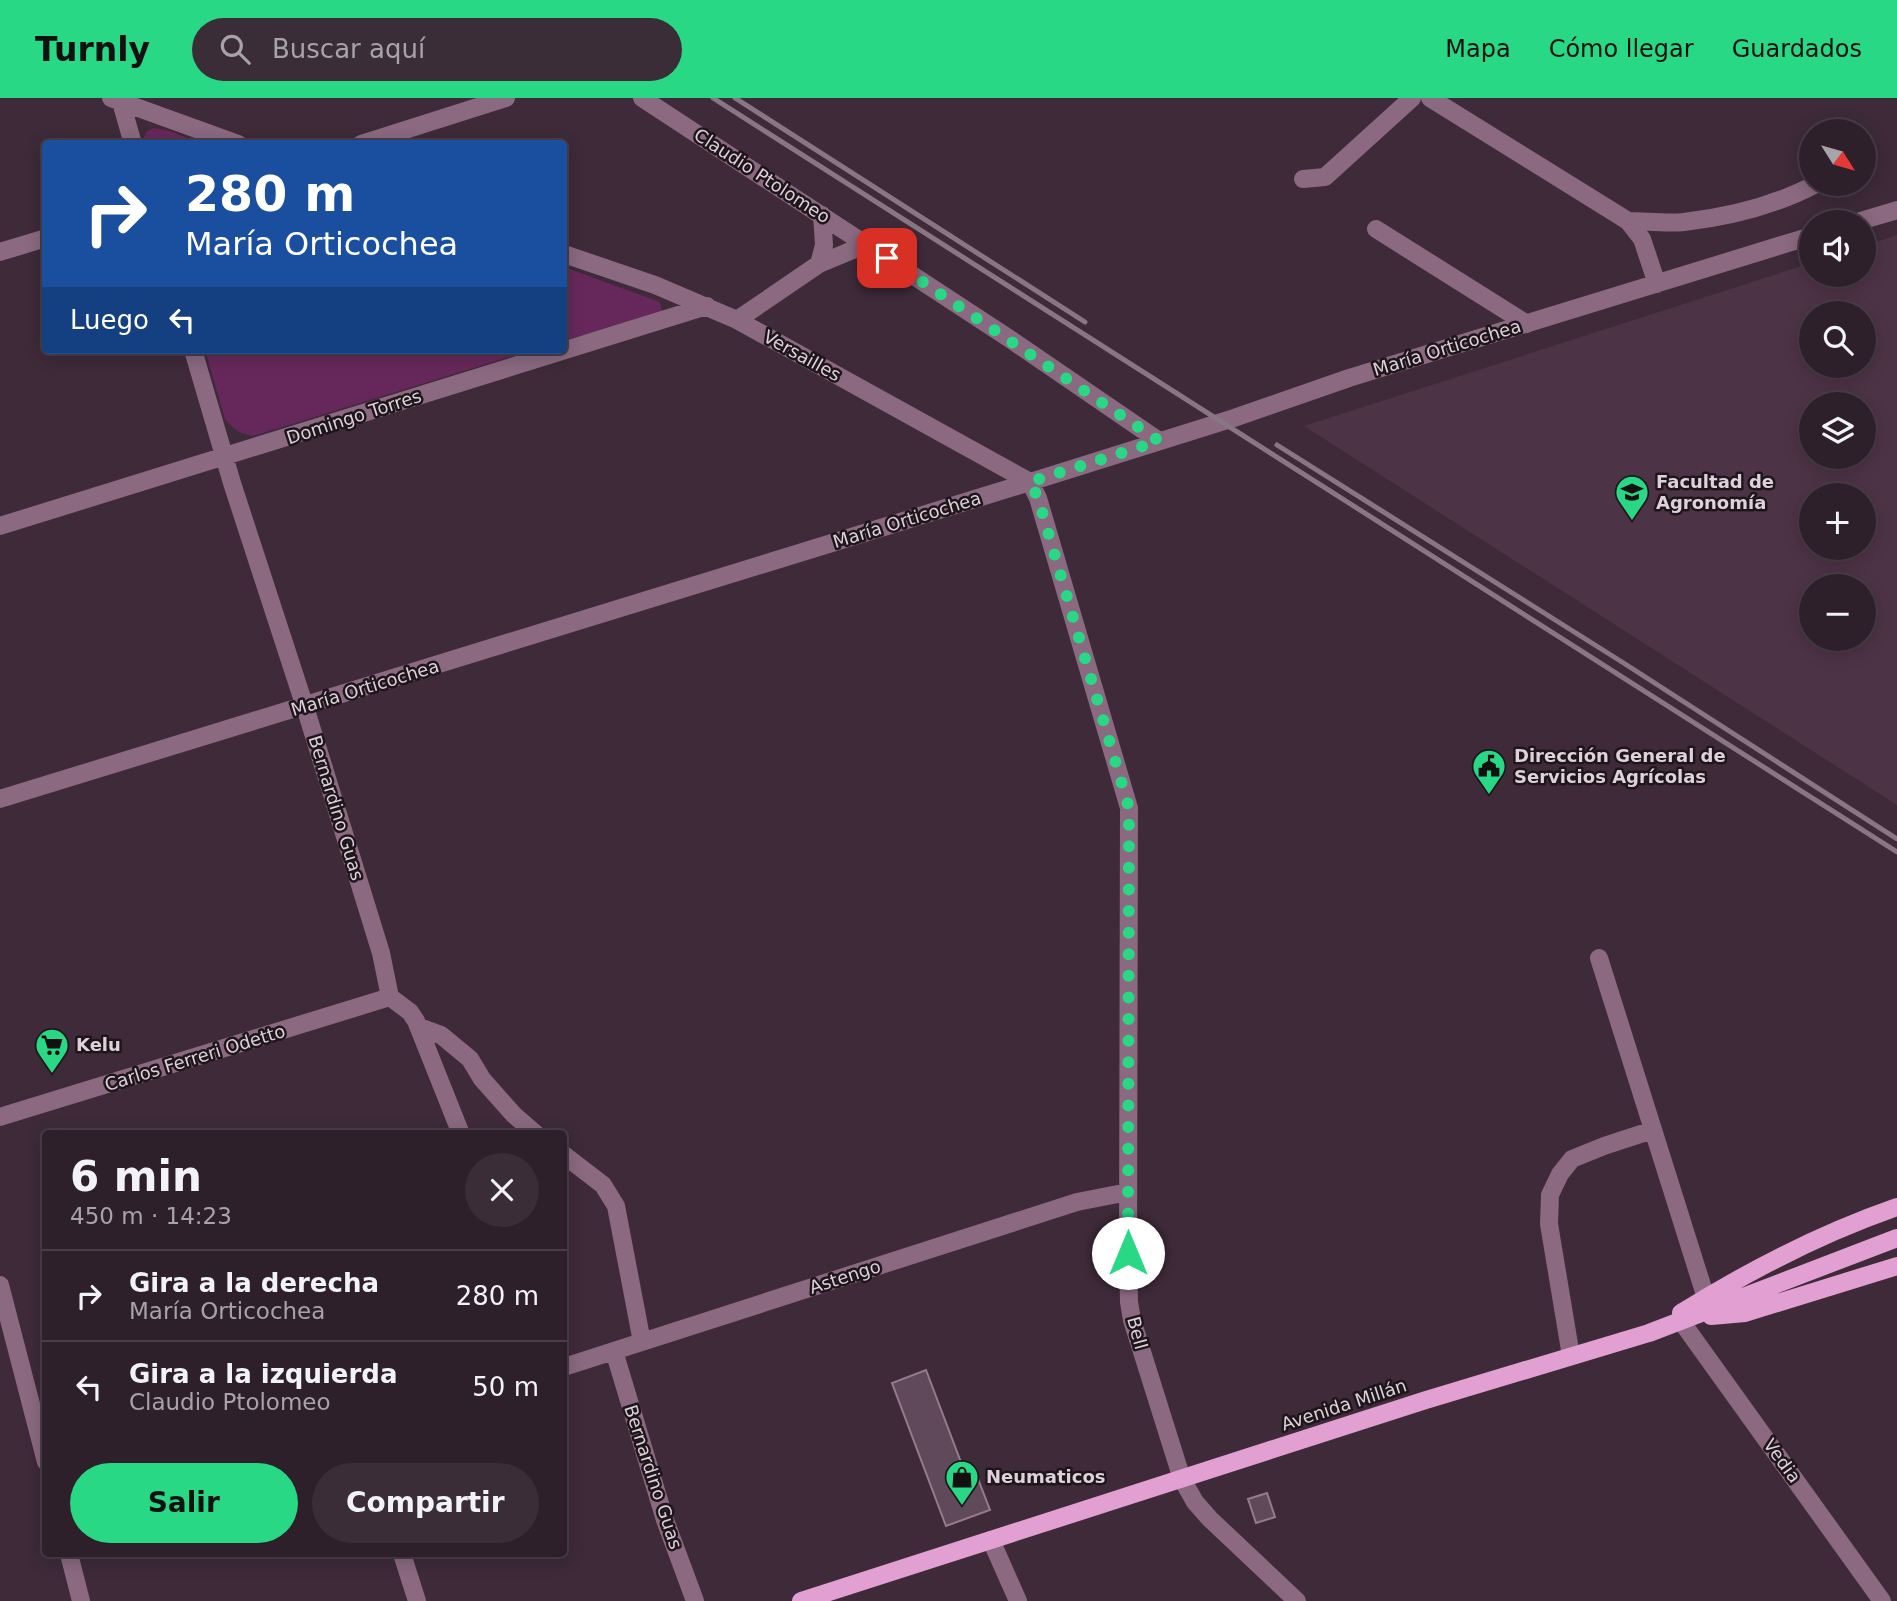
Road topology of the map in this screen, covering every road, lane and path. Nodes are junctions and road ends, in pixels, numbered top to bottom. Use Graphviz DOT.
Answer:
graph roads {
  1 [pos="506,98"];
  2 [pos="642,98"];
  3 [pos="1412,98"];
  4 [pos="1430,98"];
  5 [pos="116,100"];
  6 [pos="131,140"];
  7 [pos="227,140"];
  8 [pos="374,140"];
  9 [pos="1303,179"];
  10 [pos="1799,193"];
  11 [pos="1897,210"];
  12 [pos="822,215"];
  13 [pos="1876,216"];
  14 [pos="1628,220"];
  15 [pos="1376,229"];
  16 [pos="42,239"];
  17 [pos="1799,240"];
  18 [pos="867,244"];
  19 [pos="0,252"];
  20 [pos="567,255"];
  21 [pos="819,264"];
  22 [pos="1657,284"];
  23 [pos="707,306"];
  24 [pos="737,320"];
  25 [pos="1527,324"];
  26 [pos="567,350"];
  27 [pos="194,354"];
  28 [pos="555,354"];
  29 [pos="1159,441"];
  30 [pos="225,458"];
  31 [pos="1030,482"];
  32 [pos="0,526"];
  33 [pos="305,707"];
  34 [pos="0,799"];
  35 [pos="1600,958"];
  36 [pos="390,997"];
  37 [pos="419,1027"];
  38 [pos="0,1117"];
  39 [pos="459,1130"];
  40 [pos="531,1130"];
  41 [pos="1653,1130"];
  42 [pos="567,1158"];
  43 [pos="1128,1192"];
  44 [pos="1897,1207"];
  45 [pos="1897,1238"];
  46 [pos="1897,1266"];
  47 [pos="0,1285"];
  48 [pos="1706,1298"];
  49 [pos="1688,1319"];
  50 [pos="1649,1333"];
  51 [pos="642,1342"];
  52 [pos="8,1351"];
  53 [pos="614,1351"];
  54 [pos="1571,1356"];
  55 [pos="567,1366"];
  56 [pos="42,1450"];
  57 [pos="1182,1479"];
  58 [pos="991,1540"];
  59 [pos="70,1557"];
  60 [pos="403,1557"];
  61 [pos="81,1601"];
  62 [pos="417,1601"];
  63 [pos="695,1601"];
  64 [pos="801,1601"];
  65 [pos="1018,1601"];
  66 [pos="1297,1601"];
  67 [pos="1882,1601"];
  1 -- 8 [label="street"];
  2 -- 12 [label="street, Claudio Ptolomeo"];
  3 -- 9 [label="street"];
  4 -- 14 [label="street"];
  5 -- 6 [label="street"];
  5 -- 7 [label="street"];
  10 -- 14 [label="street"];
  11 -- 13 [label="street"];
  12 -- 18 [label="street, Claudio Ptolomeo"];
  12 -- 21 [label="street"];
  14 -- 22 [label="street"];
  15 -- 25 [label="street"];
  16 -- 19 [label="street"];
  17 -- 22 [label="street, María Orticochea"];
  18 -- 21 [label="street"];
  18 -- 29 [label="street, Claudio Ptolomeo"];
  20 -- 23 [label="street, Versailles"];
  21 -- 24 [label="street"];
  22 -- 25 [label="street, María Orticochea"];
  23 -- 24 [label="street, Versailles"];
  23 -- 26 [label="street, Domingo Torres"];
  24 -- 31 [label="street, Versailles"];
  25 -- 29 [label="street, María Orticochea"];
  27 -- 30 [label="street, Bernardino Guas"];
  28 -- 30 [label="street, Domingo Torres"];
  29 -- 31 [label="street, María Orticochea"];
  30 -- 32 [label="street, Domingo Torres"];
  30 -- 33 [label="street, Bernardino Guas"];
  31 -- 33 [label="street, María Orticochea"];
  31 -- 43 [label="street, Bell"];
  33 -- 34 [label="street, María Orticochea"];
  33 -- 36 [label="street, Bernardino Guas"];
  35 -- 41 [label="street"];
  36 -- 37 [label="street"];
  36 -- 38 [label="street, Carlos Ferreri Odetto"];
  37 -- 39 [label="street"];
  37 -- 40 [label="street"];
  41 -- 48 [label="street"];
  41 -- 54 [label="street"];
  42 -- 51 [label="street"];
  43 -- 51 [label="street, Astengo"];
  43 -- 57 [label="street, Bell"];
  44 -- 48 [label="main road"];
  45 -- 49 [label="main road, Avenida Millán"];
  46 -- 49 [label="main road"];
  47 -- 52 [label="street"];
  48 -- 50 [label="main road"];
  49 -- 50 [label="main road, Avenida Millán"];
  49 -- 67 [label="street, Vedia"];
  50 -- 54 [label="main road, Avenida Millán"];
  51 -- 53 [label="street, Astengo"];
  52 -- 56 [label="street"];
  53 -- 55 [label="street, Astengo"];
  53 -- 63 [label="street, Bernardino Guas"];
  54 -- 57 [label="main road, Avenida Millán"];
  57 -- 58 [label="main road, Avenida Millán"];
  57 -- 66 [label="street, Bell"];
  58 -- 64 [label="main road, Avenida Millán"];
  58 -- 65 [label="street"];
  59 -- 61 [label="street"];
  60 -- 62 [label="street"];
}
